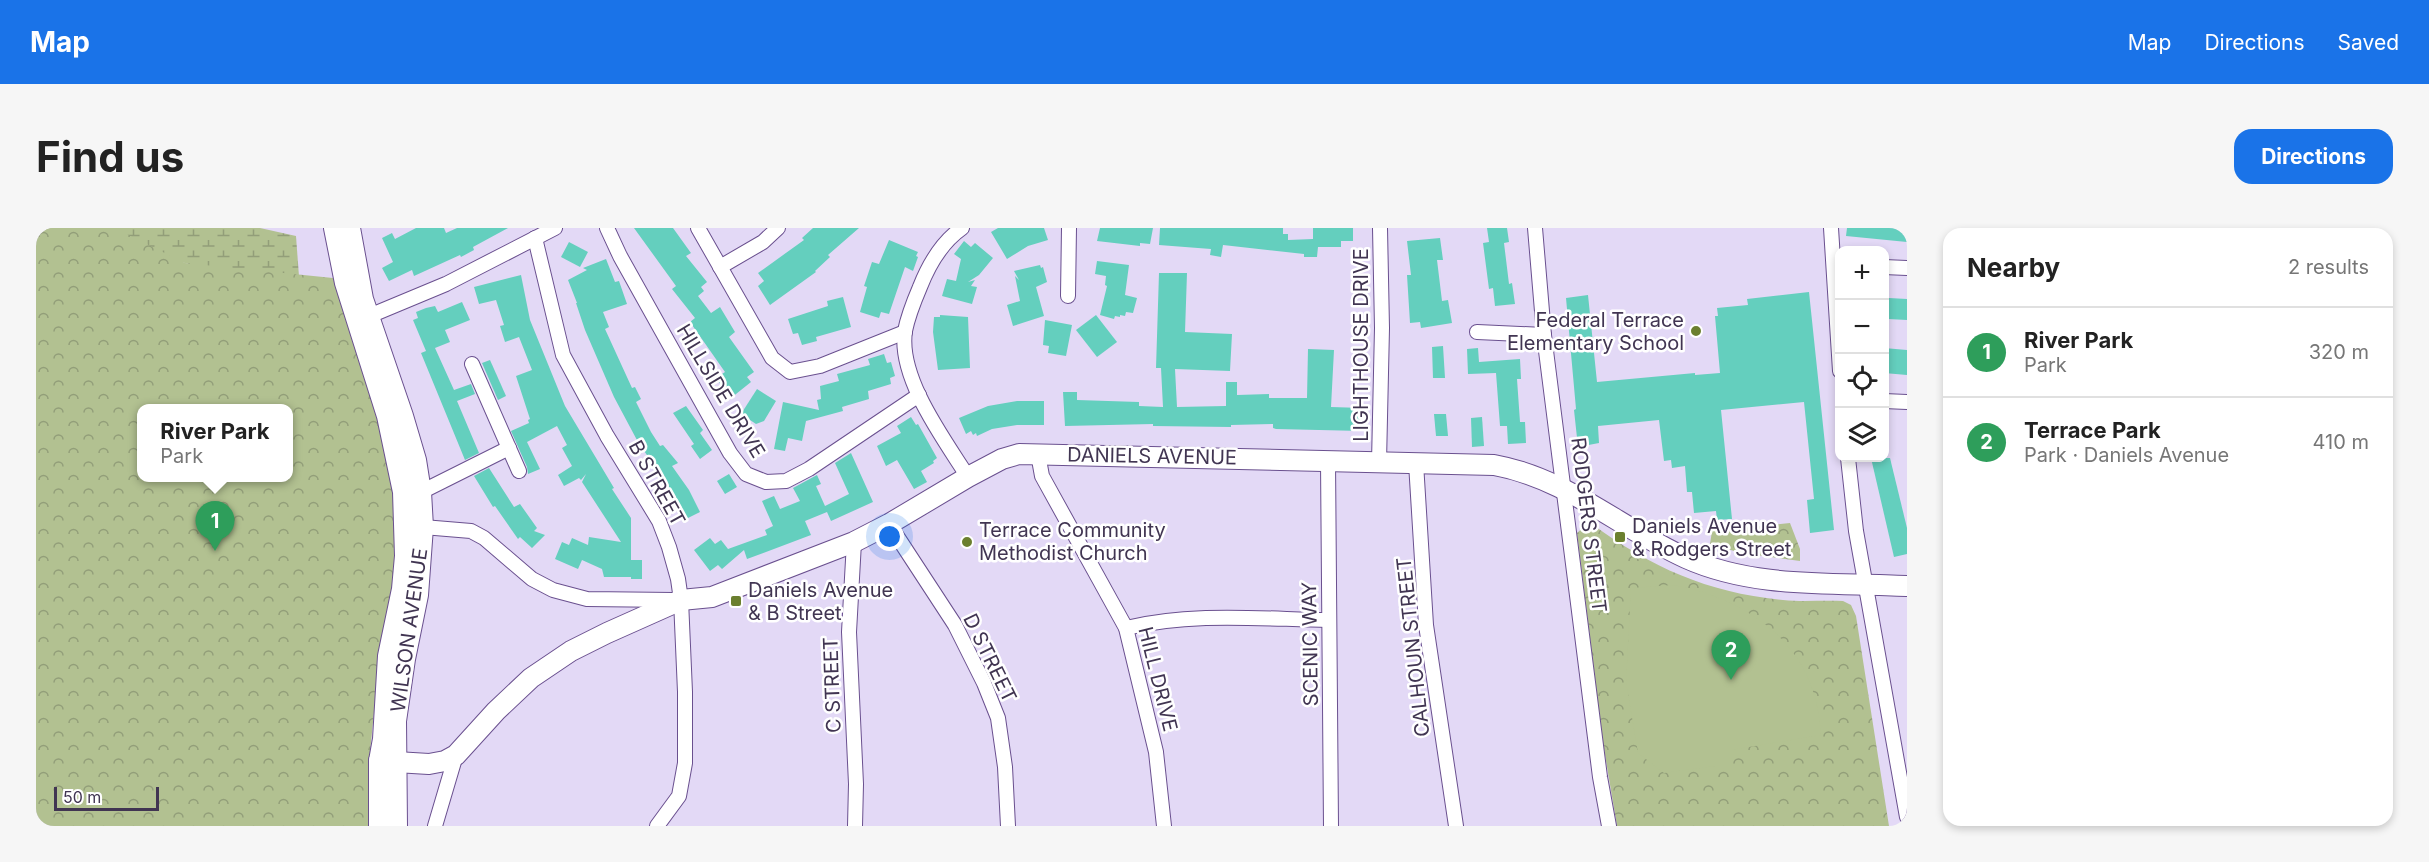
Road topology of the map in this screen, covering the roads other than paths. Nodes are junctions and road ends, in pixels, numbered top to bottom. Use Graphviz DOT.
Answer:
graph roads {
  1 [pos="334,228"];
  2 [pos="350,228"];
  3 [pos="555,228"];
  4 [pos="608,228"];
  5 [pos="698,228"];
  6 [pos="778,228"];
  7 [pos="962,228"];
  8 [pos="1069,228"];
  9 [pos="1380,228"];
  10 [pos="1535,228"];
  11 [pos="1831,228"];
  12 [pos="535,238"];
  13 [pos="1835,256"];
  14 [pos="720,267"];
  15 [pos="1889,267"];
  16 [pos="1907,268"];
  17 [pos="1068,296"];
  18 [pos="1837,300"];
  19 [pos="363,319"];
  20 [pos="905,332"];
  21 [pos="1477,332"];
  22 [pos="1544,335"];
  23 [pos="1839,354"];
  24 [pos="472,364"];
  25 [pos="919,395"];
  26 [pos="1889,401"];
  27 [pos="1907,402"];
  28 [pos="509,448"];
  29 [pos="1038,454"];
  30 [pos="1328,461"];
  31 [pos="1379,462"];
  32 [pos="1848,462"];
  33 [pos="1416,463"];
  34 [pos="519,471"];
  35 [pos="968,477"];
  36 [pos="1565,489"];
  37 [pos="421,492"];
  38 [pos="889,524"];
  39 [pos="423,527"];
  40 [pos="854,542"];
  41 [pos="1865,584"];
  42 [pos="1907,586"];
  43 [pos="681,600"];
  44 [pos="1328,620"];
  45 [pos="1126,628"];
  46 [pos="456,755"];
  47 [pos="387,761"];
  48 [pos="1907,817"];
  49 [pos="379,826"];
  50 [pos="397,826"];
  51 [pos="435,826"];
  52 [pos="657,826"];
  53 [pos="855,826"];
  54 [pos="1008,826"];
  55 [pos="1164,826"];
  56 [pos="1331,826"];
  57 [pos="1456,826"];
  58 [pos="1609,826"];
  1 -- 19 [label="street, WILSON AVENUE"];
  2 -- 19 [label="street, WILSON AVENUE"];
  3 -- 12 [label="street"];
  4 -- 25 [label="street, HILLSIDE DRIVE"];
  5 -- 14 [label="street"];
  6 -- 14 [label="street"];
  7 -- 20 [label="street"];
  8 -- 17 [label="street"];
  9 -- 31 [label="street, LIGHTHOUSE DRIVE"];
  10 -- 22 [label="street, RODGERS STREET"];
  11 -- 13 [label="street"];
  12 -- 19 [label="street"];
  12 -- 43 [label="street, B STREET"];
  14 -- 20 [label="street"];
  15 -- 16 [label="street"];
  18 -- 23 [label="street"];
  19 -- 37 [label="street, WILSON AVENUE"];
  19 -- 47 [label="street, WILSON AVENUE"];
  20 -- 25 [label="street"];
  21 -- 22 [label="street"];
  22 -- 36 [label="street, RODGERS STREET"];
  24 -- 28 [label="street"];
  25 -- 35 [label="street"];
  26 -- 27 [label="street"];
  28 -- 34 [label="street"];
  28 -- 37 [label="street"];
  29 -- 30 [label="street, DANIELS AVENUE"];
  29 -- 35 [label="street, DANIELS AVENUE"];
  29 -- 45 [label="street, HILL DRIVE"];
  30 -- 31 [label="street, DANIELS AVENUE"];
  30 -- 44 [label="street, SCENIC WAY"];
  31 -- 33 [label="street, DANIELS AVENUE"];
  32 -- 41 [label="street"];
  33 -- 36 [label="street, DANIELS AVENUE"];
  33 -- 57 [label="street, CALHOUN STREET"];
  35 -- 38 [label="street, DANIELS AVENUE"];
  36 -- 41 [label="street, DANIELS AVENUE"];
  36 -- 58 [label="street, RODGERS STREET"];
  37 -- 39 [label="street, WILSON AVENUE"];
  38 -- 40 [label="street, DANIELS AVENUE"];
  38 -- 54 [label="street, D STREET"];
  39 -- 43 [label="street"];
  39 -- 47 [label="street, WILSON AVENUE"];
  40 -- 43 [label="street, DANIELS AVENUE"];
  40 -- 53 [label="street, C STREET"];
  41 -- 42 [label="street, DANIELS AVENUE"];
  41 -- 48 [label="street"];
  43 -- 46 [label="street, DANIELS AVENUE"];
  43 -- 52 [label="street, B STREET"];
  44 -- 45 [label="street"];
  44 -- 56 [label="street, SCENIC WAY"];
  45 -- 55 [label="street, HILL DRIVE"];
  46 -- 47 [label="street"];
  46 -- 51 [label="street, DANIELS AVENUE"];
  47 -- 49 [label="street, WILSON AVENUE"];
  47 -- 50 [label="street, WILSON AVENUE"];
}
